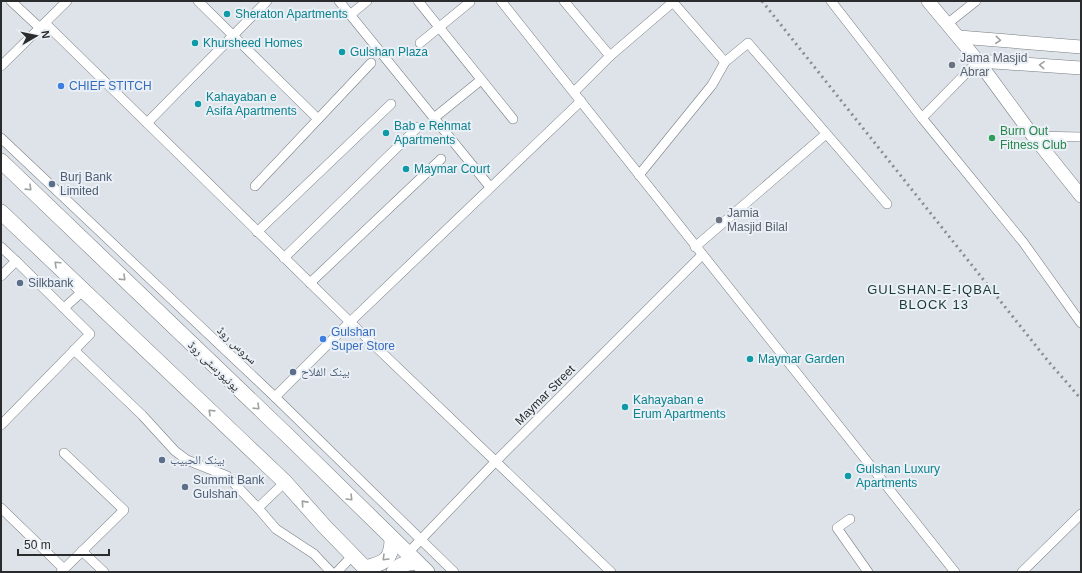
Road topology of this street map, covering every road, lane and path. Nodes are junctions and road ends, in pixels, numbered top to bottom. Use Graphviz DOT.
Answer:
graph roads {
  1 [pos="11,1"];
  2 [pos="67,1"];
  3 [pos="198,1"];
  4 [pos="267,1"];
  5 [pos="339,1"];
  6 [pos="367,1"];
  7 [pos="418,1"];
  8 [pos="501,1"];
  9 [pos="564,1"];
  10 [pos="831,1"];
  11 [pos="928,1"];
  12 [pos="976,1"];
  13 [pos="470,2"];
  14 [pos="672,2"];
  15 [pos="350,15"];
  16 [pos="947,24"];
  17 [pos="42,26"];
  18 [pos="439,27"];
  19 [pos="233,36"];
  20 [pos="959,37"];
  21 [pos="420,43"];
  22 [pos="1081,47"];
  23 [pos="610,56"];
  24 [pos="978,61"];
  25 [pos="725,62"];
  26 [pos="371,63"];
  27 [pos="1,66"];
  28 [pos="1081,68"];
  29 [pos="481,80"];
  30 [pos="574,92"];
  31 [pos="581,102"];
  32 [pos="391,104"];
  33 [pos="434,118"];
  34 [pos="922,118"];
  35 [pos="318,119"];
  36 [pos="513,119"];
  37 [pos="147,123"];
  38 [pos="418,127"];
  39 [pos="826,134"];
  40 [pos="1033,136"];
  41 [pos="1081,137"];
  42 [pos="1,138"];
  43 [pos="441,159"];
  44 [pos="1,161"];
  45 [pos="639,175"];
  46 [pos="255,186"];
  47 [pos="490,187"];
  48 [pos="1081,196"];
  49 [pos="887,204"];
  50 [pos="1,212"];
  51 [pos="257,232"];
  52 [pos="1,247"];
  53 [pos="696,247"];
  54 [pos="702,255"];
  55 [pos="284,258"];
  56 [pos="16,262"];
  57 [pos="1,276"];
  58 [pos="310,283"];
  59 [pos="84,290"];
  60 [pos="64,308"];
  61 [pos="350,322"];
  62 [pos="1081,324"];
  63 [pos="74,350"];
  64 [pos="275,396"];
  65 [pos="1,425"];
  66 [pos="303,425"];
  67 [pos="290,438"];
  68 [pos="64,453"];
  69 [pos="496,461"];
  70 [pos="285,482"];
  71 [pos="1,508"];
  72 [pos="258,508"];
  73 [pos="1081,514"];
  74 [pos="850,519"];
  75 [pos="392,538"];
  76 [pos="421,540"];
  77 [pos="82,552"];
  78 [pos="353,555"];
  79 [pos="417,562"];
  80 [pos="367,570"];
  81 [pos="62,571"];
  82 [pos="104,572"];
  83 [pos="331,572"];
  84 [pos="337,572"];
  85 [pos="394,572"];
  86 [pos="454,572"];
  87 [pos="611,572"];
  88 [pos="868,572"];
  89 [pos="955,572"];
  90 [pos="1022,572"];
  1 -- 17 [label="street"];
  2 -- 17 [label="street"];
  3 -- 19 [label="street"];
  4 -- 19 [label="street"];
  5 -- 15 [label="street"];
  6 -- 15 [label="street"];
  7 -- 18 [label="street"];
  8 -- 30 [label="street"];
  9 -- 23 [label="street"];
  10 -- 34 [label="street"];
  11 -- 16 [label="main road"];
  12 -- 16 [label="street"];
  13 -- 18 [label="street"];
  14 -- 23 [label="street"];
  14 -- 25 [label="street"];
  15 -- 33 [label="street"];
  16 -- 20 [label="main road"];
  17 -- 27 [label="street"];
  17 -- 37 [label="street"];
  18 -- 21 [label="street"];
  18 -- 29 [label="street"];
  19 -- 35 [label="street"];
  19 -- 37 [label="street"];
  20 -- 22 [label="main road, one-way"];
  20 -- 24 [label="main road"];
  23 -- 30 [label="street"];
  28 -- 24 [label="main road, one-way"];
  24 -- 34 [label="street"];
  24 -- 40 [label="main road"];
  25 -- 39 [label="street"];
  25 -- 45 [label="street"];
  26 -- 35 [label="street"];
  29 -- 33 [label="street"];
  29 -- 36 [label="street"];
  30 -- 31 [label="street"];
  31 -- 45 [label="street"];
  31 -- 47 [label="street"];
  32 -- 51 [label="street"];
  33 -- 47 [label="street"];
  34 -- 62 [label="street"];
  35 -- 46 [label="street"];
  37 -- 51 [label="street"];
  38 -- 55 [label="street"];
  39 -- 49 [label="street"];
  39 -- 53 [label="street"];
  40 -- 41 [label="street"];
  40 -- 48 [label="main road"];
  42 -- 64 [label="street, سروس روڈ"];
  43 -- 58 [label="street"];
  44 -- 67 [label="main road, یونیورسٹی روڈ, one-way"];
  45 -- 53 [label="street"];
  47 -- 61 [label="street"];
  59 -- 50 [label="main road, one-way"];
  51 -- 55 [label="street"];
  52 -- 56 [label="street"];
  53 -- 54 [label="street"];
  54 -- 69 [label="street, Maymar Street"];
  54 -- 89 [label="street"];
  55 -- 58 [label="street"];
  56 -- 57 [label="street"];
  56 -- 60 [label="street"];
  58 -- 61 [label="street"];
  59 -- 60 [label="street"];
  70 -- 59 [label="main road, one-way"];
  60 -- 63 [label="street"];
  61 -- 64 [label="street"];
  61 -- 69 [label="street"];
  63 -- 65 [label="street"];
  63 -- 72 [label="street"];
  64 -- 66 [label="street, سروس روڈ"];
  66 -- 67 [label="street"];
  66 -- 76 [label="street, سروس روڈ"];
  67 -- 75 [label="main road, یونیورسٹی روڈ, one-way"];
  68 -- 77 [label="street"];
  69 -- 76 [label="street, Maymar Street"];
  69 -- 87 [label="street"];
  70 -- 72 [label="street"];
  78 -- 70 [label="main road, one-way"];
  71 -- 81 [label="street"];
  72 -- 83 [label="street"];
  73 -- 90 [label="street"];
  74 -- 88 [label="street"];
  75 -- 79 [label="main road, یونیورسٹی روڈ"];
  75 -- 80 [label="main road, one-way"];
  76 -- 79 [label="street, Maymar Street"];
  76 -- 86 [label="street, سروس روڈ"];
  77 -- 81 [label="street"];
  77 -- 82 [label="street"];
  78 -- 80 [label="main road"];
  78 -- 84 [label="street"];
  79 -- 85 [label="main road"];
}
